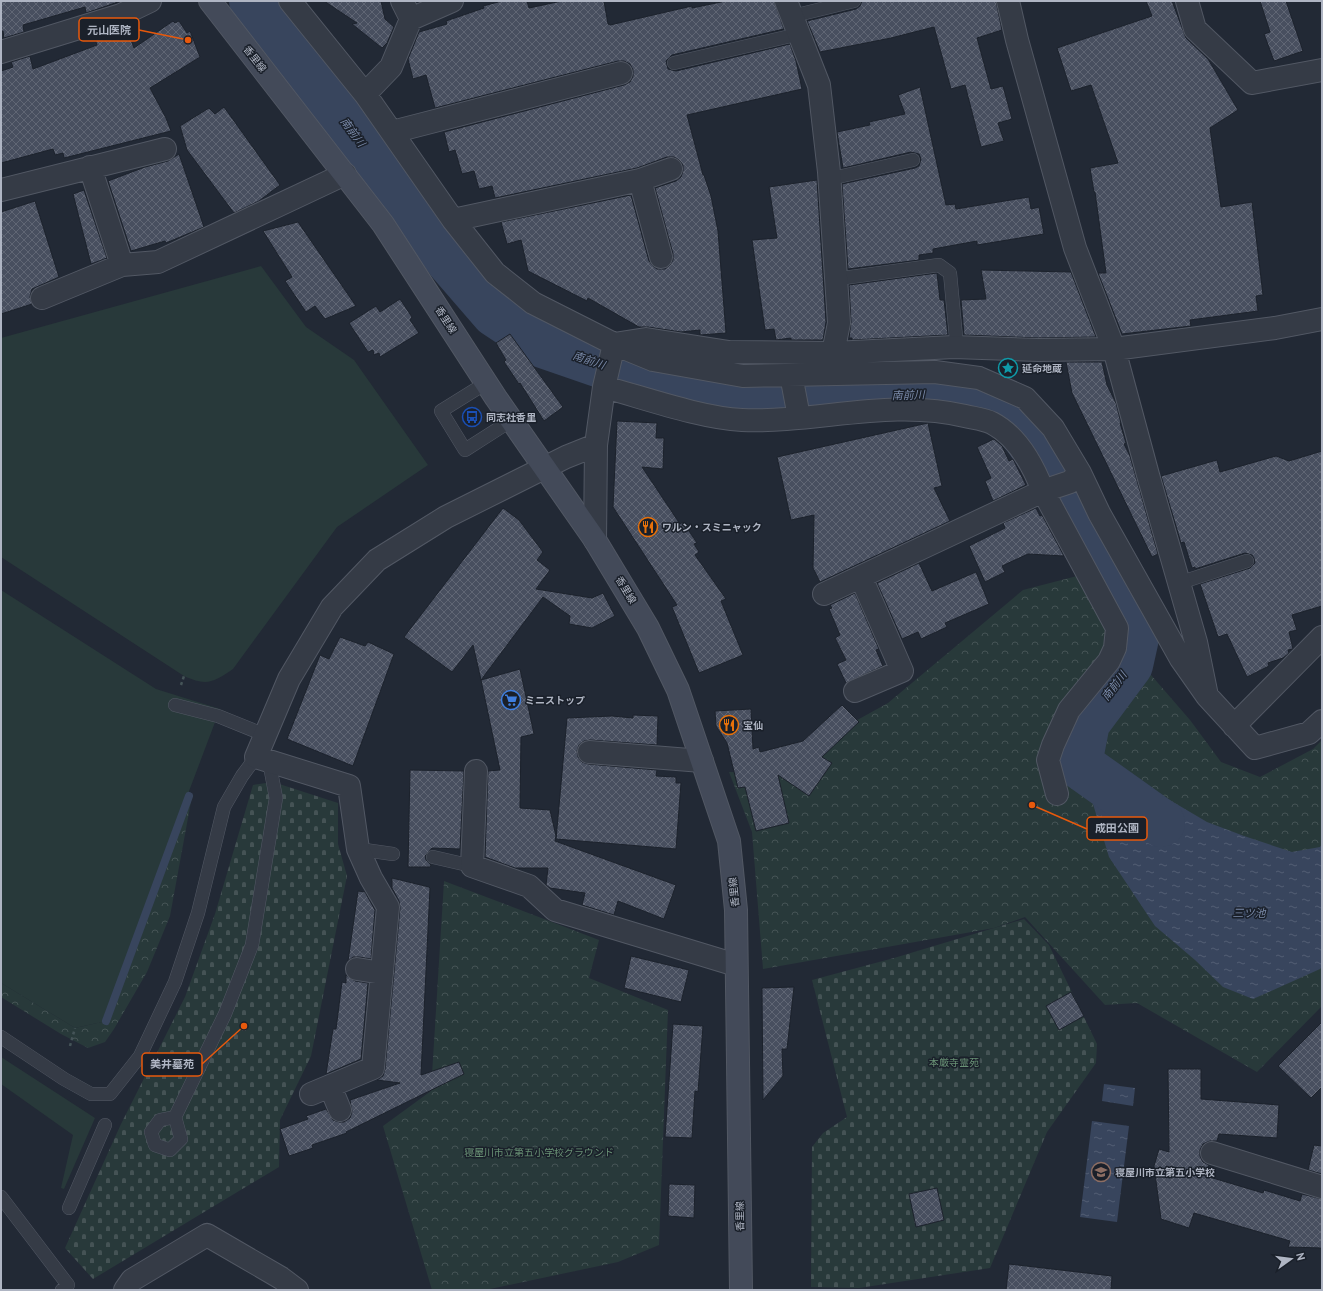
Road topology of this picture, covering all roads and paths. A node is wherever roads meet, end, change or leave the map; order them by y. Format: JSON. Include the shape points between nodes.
{"nodes":[{"id":1,"x":150,"y":1,"type":"edge"},
{"id":2,"x":210,"y":1,"type":"edge"},
{"id":3,"x":290,"y":1,"type":"edge"},
{"id":4,"x":452,"y":1,"type":"edge"},
{"id":5,"x":854,"y":1,"type":"edge"},
{"id":6,"x":1008,"y":1,"type":"edge"},
{"id":7,"x":1187,"y":1,"type":"edge"},
{"id":8,"x":407,"y":10,"type":"edge"},
{"id":9,"x":793,"y":17,"type":"edge"},
{"id":10,"x":1,"y":52,"type":"edge"},
{"id":11,"x":674,"y":63,"type":"dead end"},
{"id":12,"x":1322,"y":70,"type":"edge"},
{"id":13,"x":621,"y":73,"type":"dead end"},
{"id":14,"x":365,"y":94,"type":"junction"},
{"id":15,"x":392,"y":132,"type":"junction"},
{"id":16,"x":165,"y":149,"type":"dead end"},
{"id":17,"x":913,"y":160,"type":"dead end"},
{"id":18,"x":90,"y":168,"type":"junction"},
{"id":19,"x":671,"y":169,"type":"dead end"},
{"id":20,"x":345,"y":174,"type":"junction"},
{"id":21,"x":829,"y":179,"type":"junction"},
{"id":22,"x":640,"y":180,"type":"junction"},
{"id":23,"x":1,"y":190,"type":"edge"},
{"id":24,"x":453,"y":220,"type":"junction"},
{"id":25,"x":661,"y":257,"type":"dead end"},
{"id":26,"x":122,"y":265,"type":"junction"},
{"id":27,"x":836,"y":279,"type":"junction"},
{"id":28,"x":42,"y":298,"type":"dead end"},
{"id":29,"x":1322,"y":319,"type":"edge"},
{"id":30,"x":614,"y":344,"type":"junction"},
{"id":31,"x":957,"y":348,"type":"junction"},
{"id":32,"x":1114,"y":349,"type":"junction"},
{"id":33,"x":833,"y":353,"type":"junction"},
{"id":34,"x":791,"y":375,"type":"junction"},
{"id":35,"x":486,"y":383,"type":"junction"},
{"id":36,"x":604,"y":387,"type":"junction"},
{"id":37,"x":799,"y":417,"type":"junction"},
{"id":38,"x":512,"y":420,"type":"junction"},
{"id":39,"x":596,"y":445,"type":"junction"},
{"id":40,"x":546,"y":468,"type":"junction"},
{"id":41,"x":1075,"y":478,"type":"junction"},
{"id":42,"x":1046,"y":491,"type":"junction"},
{"id":43,"x":595,"y":540,"type":"junction"},
{"id":44,"x":1247,"y":561,"type":"dead end"},
{"id":45,"x":861,"y":577,"type":"junction"},
{"id":46,"x":1179,"y":583,"type":"junction"},
{"id":47,"x":824,"y":594,"type":"dead end"},
{"id":48,"x":1322,"y":638,"type":"edge"},
{"id":49,"x":855,"y":691,"type":"dead end"},
{"id":50,"x":1207,"y":696,"type":"junction"},
{"id":51,"x":175,"y":705,"type":"dead end"},
{"id":52,"x":1322,"y":721,"type":"edge"},
{"id":53,"x":1234,"y":726,"type":"junction"},
{"id":54,"x":265,"y":735,"type":"junction"},
{"id":55,"x":589,"y":752,"type":"dead end"},
{"id":56,"x":262,"y":759,"type":"junction"},
{"id":57,"x":702,"y":761,"type":"junction"},
{"id":58,"x":476,"y":771,"type":"dead end"},
{"id":59,"x":1057,"y":794,"type":"dead end"},
{"id":60,"x":358,"y":849,"type":"junction"},
{"id":61,"x":393,"y":854,"type":"dead end"},
{"id":62,"x":433,"y":857,"type":"dead end"},
{"id":63,"x":472,"y":866,"type":"junction"},
{"id":64,"x":736,"y":964,"type":"junction"},
{"id":65,"x":357,"y":969,"type":"dead end"},
{"id":66,"x":382,"y":973,"type":"junction"},
{"id":67,"x":75,"y":1028,"type":"dead end"},
{"id":68,"x":1,"y":1037,"type":"edge"},
{"id":69,"x":70,"y":1046,"type":"dead end"},
{"id":70,"x":340,"y":1110,"type":"dead end"},
{"id":71,"x":175,"y":1117,"type":"dead end"},
{"id":72,"x":105,"y":1124,"type":"dead end"},
{"id":73,"x":1212,"y":1153,"type":"dead end"},
{"id":74,"x":1322,"y":1187,"type":"edge"},
{"id":75,"x":1,"y":1197,"type":"edge"},
{"id":76,"x":69,"y":1208,"type":"dead end"},
{"id":77,"x":62,"y":1290,"type":"edge"},
{"id":78,"x":125,"y":1290,"type":"edge"},
{"id":79,"x":297,"y":1290,"type":"edge"},
{"id":80,"x":741,"y":1290,"type":"edge"}],
"edges":[{"from":1,"to":10,"type":"street","via":[[121,15]]},
{"from":2,"to":20,"type":"street","name":"香里線"},
{"from":3,"to":14,"type":"street"},
{"from":4,"to":8,"type":"street"},
{"from":5,"to":9,"type":"lane"},
{"from":6,"to":32,"type":"street","via":[[1075,248]]},
{"from":7,"to":12,"type":"street","via":[[1195,29],[1252,83]]},
{"from":8,"to":14,"type":"street","via":[[391,67]]},
{"from":9,"to":11,"type":"lane"},
{"from":9,"to":21,"type":"street","via":[[819,85]]},
{"from":13,"to":15,"type":"street"},
{"from":14,"to":15,"type":"street"},
{"from":15,"to":24,"type":"street"},
{"from":16,"to":18,"type":"street"},
{"from":17,"to":21,"type":"lane"},
{"from":18,"to":23,"type":"street"},
{"from":18,"to":26,"type":"street"},
{"from":19,"to":22,"type":"street"},
{"from":20,"to":26,"type":"street","via":[[158,262]]},
{"from":20,"to":35,"type":"street","name":"香里線","via":[[383,224]]},
{"from":21,"to":27,"type":"street"},
{"from":22,"to":24,"type":"street"},
{"from":22,"to":25,"type":"street"},
{"from":24,"to":30,"type":"street","via":[[495,273],[534,303]]},
{"from":26,"to":28,"type":"street"},
{"from":27,"to":31,"type":"lane","via":[[939,265],[950,274]]},
{"from":27,"to":33,"type":"street","via":[[839,323]]},
{"from":29,"to":32,"type":"street","via":[[1275,328]]},
{"from":30,"to":33,"type":"street","via":[[646,339],[729,352]]},
{"from":30,"to":34,"type":"street","via":[[653,360],[743,376]]},
{"from":30,"to":36,"type":"street"},
{"from":31,"to":32,"type":"street"},
{"from":31,"to":33,"type":"street"},
{"from":32,"to":46,"type":"street"},
{"from":34,"to":37,"type":"street"},
{"from":34,"to":41,"type":"street","via":[[935,372],[979,378],[1025,398],[1053,428]]},
{"from":35,"to":38,"type":"street","name":"香里線"},
{"from":35,"to":38,"type":"lane","via":[[441,411],[465,450]]},
{"from":36,"to":37,"type":"street","via":[[700,413],[742,420]]},
{"from":36,"to":39,"type":"street"},
{"from":37,"to":42,"type":"street","via":[[881,409],[946,412],[991,422],[1014,440],[1036,471]]},
{"from":38,"to":40,"type":"street","name":"香里線"},
{"from":39,"to":40,"type":"street"},
{"from":39,"to":43,"type":"street"},
{"from":40,"to":43,"type":"street","name":"香里線"},
{"from":40,"to":54,"type":"street","via":[[446,517],[377,560],[332,607],[288,679]]},
{"from":41,"to":42,"type":"street"},
{"from":41,"to":50,"type":"street","via":[[1099,513],[1180,659]]},
{"from":42,"to":45,"type":"street"},
{"from":42,"to":59,"type":"street","via":[[1117,628],[1116,648],[1109,661],[1069,710],[1053,745],[1048,760]]},
{"from":43,"to":57,"type":"street","name":"香里線","via":[[648,628],[678,690]]},
{"from":44,"to":46,"type":"lane"},
{"from":45,"to":47,"type":"street"},
{"from":45,"to":49,"type":"street","via":[[902,671]]},
{"from":46,"to":50,"type":"street","via":[[1196,642]]},
{"from":48,"to":53,"type":"street"},
{"from":50,"to":53,"type":"street"},
{"from":51,"to":54,"type":"lane","via":[[218,716]]},
{"from":52,"to":53,"type":"street","via":[[1309,733],[1255,748]]},
{"from":54,"to":56,"type":"street"},
{"from":55,"to":57,"type":"street"},
{"from":56,"to":60,"type":"street","via":[[349,786]]},
{"from":56,"to":68,"type":"lane","via":[[242,776],[224,807],[198,913],[175,982],[140,1056],[110,1094],[91,1094]]},
{"from":56,"to":71,"type":"lane","via":[[276,798],[252,945],[225,1014]]},
{"from":57,"to":64,"type":"street","name":"香里線","via":[[729,841],[736,910]]},
{"from":58,"to":63,"type":"street"},
{"from":60,"to":61,"type":"lane"},
{"from":60,"to":66,"type":"street","via":[[388,907]]},
{"from":62,"to":63,"type":"lane"},
{"from":63,"to":64,"type":"street","via":[[529,886],[555,910]]},
{"from":64,"to":80,"type":"street","name":"香里線"},
{"from":65,"to":66,"type":"street"},
{"from":66,"to":70,"type":"street","via":[[373,1068],[321,1090]]},
{"from":67,"to":69,"type":"path"},
{"from":72,"to":76,"type":"lane"},
{"from":73,"to":74,"type":"street"},
{"from":75,"to":77,"type":"lane","via":[[68,1285]]},
{"from":78,"to":79,"type":"street","via":[[132,1280],[207,1235]]}]}
